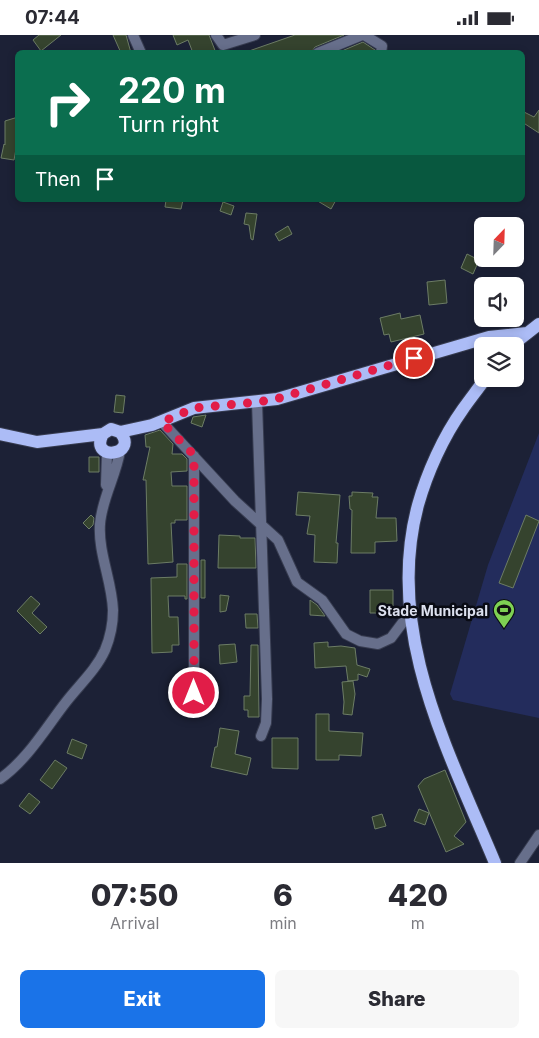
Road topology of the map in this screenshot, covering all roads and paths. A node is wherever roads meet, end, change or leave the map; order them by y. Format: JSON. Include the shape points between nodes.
{"nodes":[{"id":1,"x":133,"y":35,"type":"edge"},
{"id":2,"x":216,"y":35,"type":"edge"},
{"id":3,"x":256,"y":35,"type":"edge"},
{"id":4,"x":363,"y":35,"type":"edge"},
{"id":5,"x":242,"y":38,"type":"edge"},
{"id":6,"x":223,"y":49,"type":"edge"},
{"id":7,"x":140,"y":50,"type":"edge"},
{"id":8,"x":326,"y":50,"type":"edge"},
{"id":9,"x":381,"y":50,"type":"edge"},
{"id":10,"x":539,"y":324,"type":"edge"},
{"id":11,"x":533,"y":332,"type":"edge"},
{"id":12,"x":479,"y":387,"type":"edge"},
{"id":13,"x":258,"y":402,"type":"junction"},
{"id":14,"x":157,"y":423,"type":"junction"},
{"id":15,"x":120,"y":432,"type":"junction"},
{"id":16,"x":0,"y":434,"type":"edge"},
{"id":17,"x":103,"y":434,"type":"junction"},
{"id":18,"x":66,"y":439,"type":"junction"},
{"id":19,"x":113,"y":451,"type":"junction"},
{"id":20,"x":194,"y":455,"type":"junction"},
{"id":21,"x":262,"y":527,"type":"junction"},
{"id":22,"x":409,"y":614,"type":"junction"},
{"id":23,"x":194,"y":693,"type":"dead end"},
{"id":24,"x":261,"y":736,"type":"dead end"},
{"id":25,"x":0,"y":779,"type":"edge"},
{"id":26,"x":539,"y":835,"type":"edge"},
{"id":27,"x":495,"y":863,"type":"edge"},
{"id":28,"x":520,"y":863,"type":"edge"}],
"edges":[{"from":1,"to":7,"type":"street"},
{"from":2,"to":6,"type":"street"},
{"from":3,"to":5,"type":"street"},
{"from":4,"to":8,"type":"street"},
{"from":4,"to":9,"type":"street","via":[[382,46]]},
{"from":5,"to":6,"type":"street"},
{"from":10,"to":11,"type":"main road"},
{"from":11,"to":13,"type":"main road","via":[[489,337]]},
{"from":12,"to":22,"type":"main road","via":[[449,433],[418,504],[409,545]]},
{"from":13,"to":14,"type":"main road","via":[[194,408]]},
{"from":13,"to":21,"type":"street"},
{"from":14,"to":15,"type":"main road"},
{"from":14,"to":19,"type":"main road"},
{"from":14,"to":20,"type":"street"},
{"from":15,"to":17,"type":"main road","via":[[111,429]]},
{"from":15,"to":19,"type":"main road","via":[[124,440]]},
{"from":16,"to":18,"type":"main road","via":[[37,442]]},
{"from":17,"to":18,"type":"main road"},
{"from":17,"to":19,"type":"main road","via":[[100,443]]},
{"from":18,"to":19,"type":"main road"},
{"from":19,"to":25,"type":"street","via":[[100,531],[113,610],[110,637],[98,662],[27,755]]},
{"from":20,"to":21,"type":"street"},
{"from":20,"to":23,"type":"street"},
{"from":21,"to":22,"type":"street","via":[[278,540],[297,582],[322,600],[346,634],[360,641],[378,644],[391,638]]},
{"from":21,"to":24,"type":"street","via":[[267,699],[266,723]]},
{"from":22,"to":27,"type":"main road","via":[[428,696]]},
{"from":26,"to":28,"type":"street"}]}
